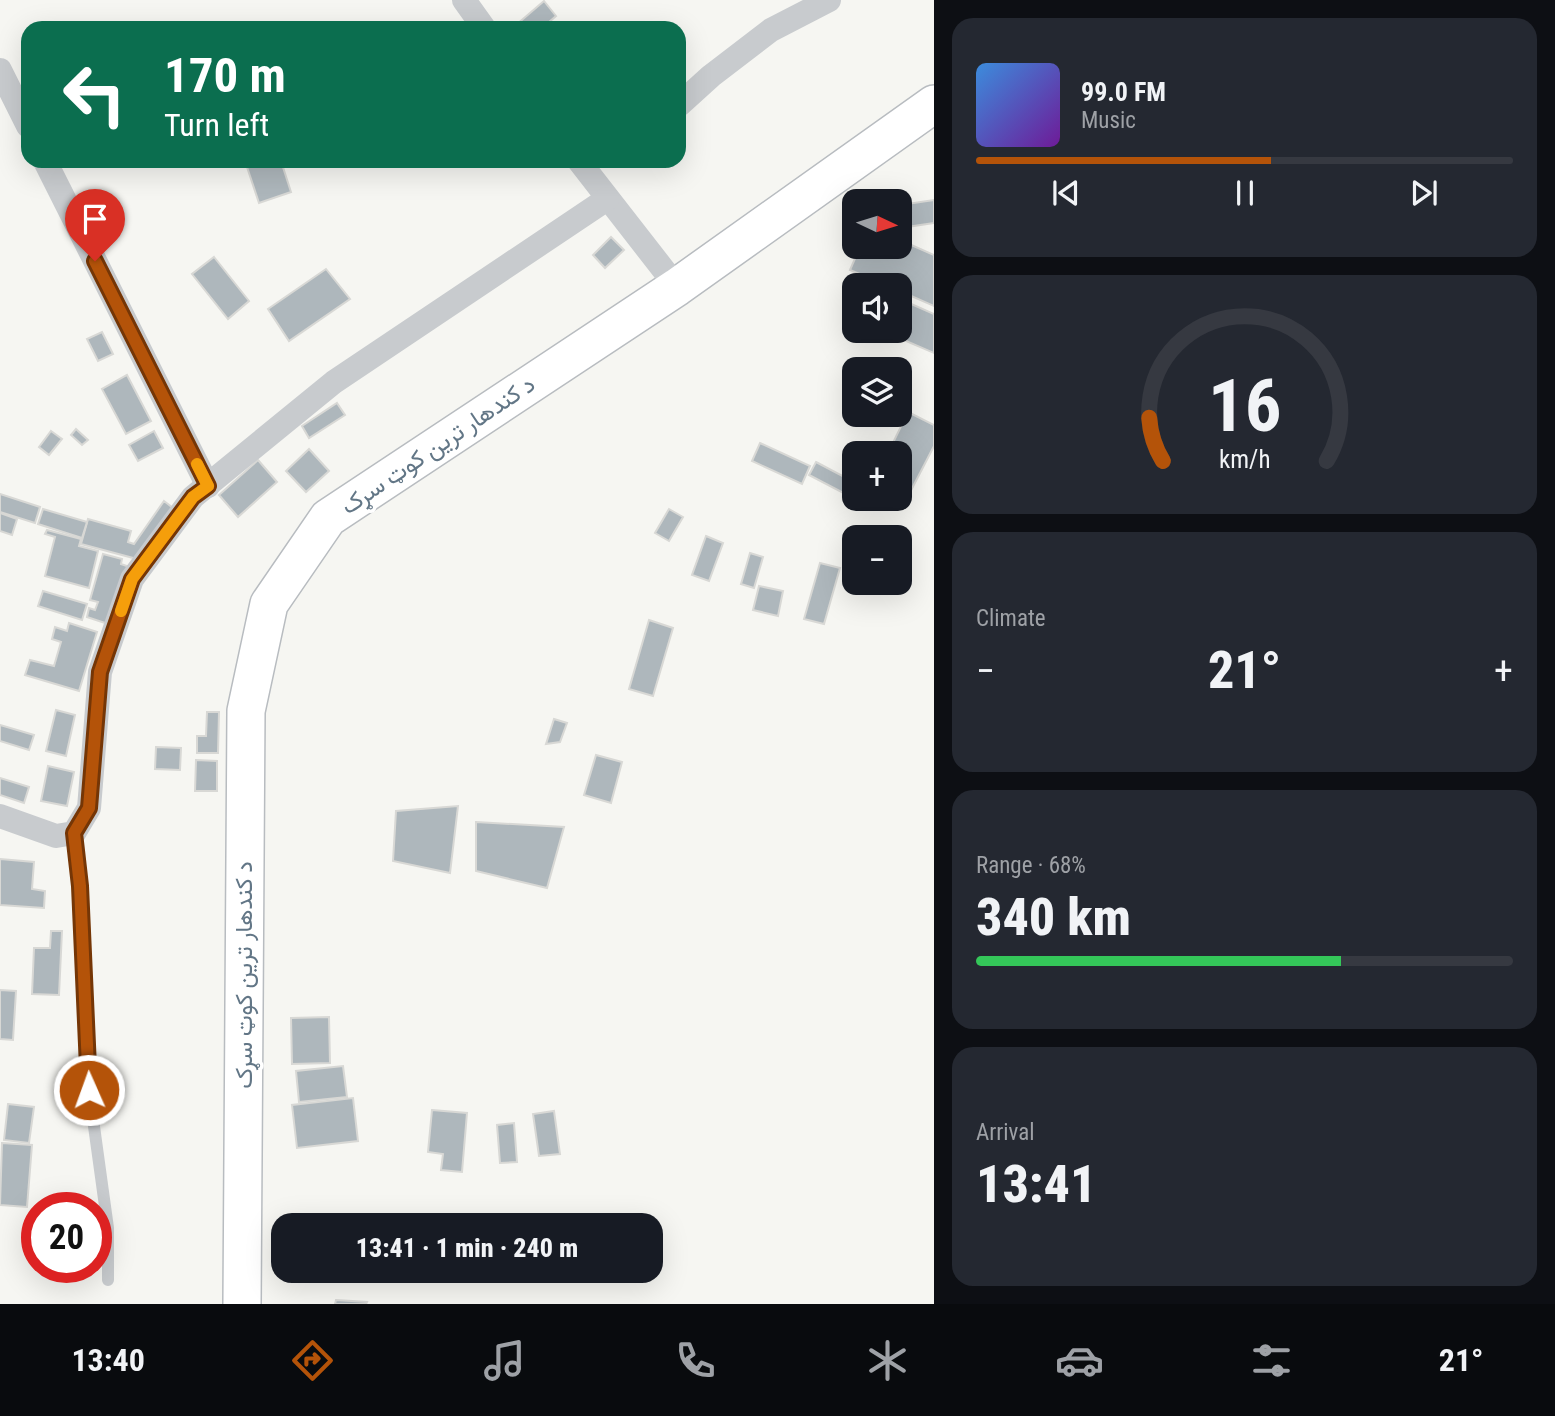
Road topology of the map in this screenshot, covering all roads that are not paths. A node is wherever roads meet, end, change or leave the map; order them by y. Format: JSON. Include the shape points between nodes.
{"nodes":[{"id":1,"x":464,"y":0,"type":"edge"},
{"id":2,"x":828,"y":0,"type":"edge"},
{"id":3,"x":479,"y":21,"type":"edge"},
{"id":4,"x":0,"y":70,"type":"edge"},
{"id":5,"x":686,"y":99,"type":"edge"},
{"id":6,"x":934,"y":104,"type":"edge"},
{"id":7,"x":21,"y":112,"type":"edge"},
{"id":8,"x":49,"y":168,"type":"edge"},
{"id":9,"x":592,"y":168,"type":"edge"},
{"id":10,"x":607,"y":199,"type":"junction"},
{"id":11,"x":677,"y":287,"type":"junction"},
{"id":12,"x":208,"y":486,"type":"junction"},
{"id":13,"x":0,"y":816,"type":"edge"},
{"id":14,"x":74,"y":833,"type":"junction"},
{"id":15,"x":103,"y":1192,"type":"edge"},
{"id":16,"x":242,"y":1304,"type":"edge"}],
"edges":[{"from":1,"to":3,"type":"street"},
{"from":2,"to":5,"type":"street","via":[[771,30]]},
{"from":4,"to":7,"type":"street"},
{"from":6,"to":11,"type":"main road","name":"د کندهار ترين کوټ سړک"},
{"from":8,"to":12,"type":"street"},
{"from":9,"to":10,"type":"street"},
{"from":10,"to":11,"type":"street"},
{"from":10,"to":12,"type":"street","via":[[334,383]]},
{"from":11,"to":16,"type":"main road","name":"د کندهار ترين کوټ سړک","via":[[328,518],[269,604],[246,711]]},
{"from":12,"to":14,"type":"street","via":[[193,497],[132,579],[100,672],[89,808]]},
{"from":13,"to":14,"type":"street","via":[[56,836]]},
{"from":14,"to":15,"type":"lane","via":[[89,1090]]}]}
